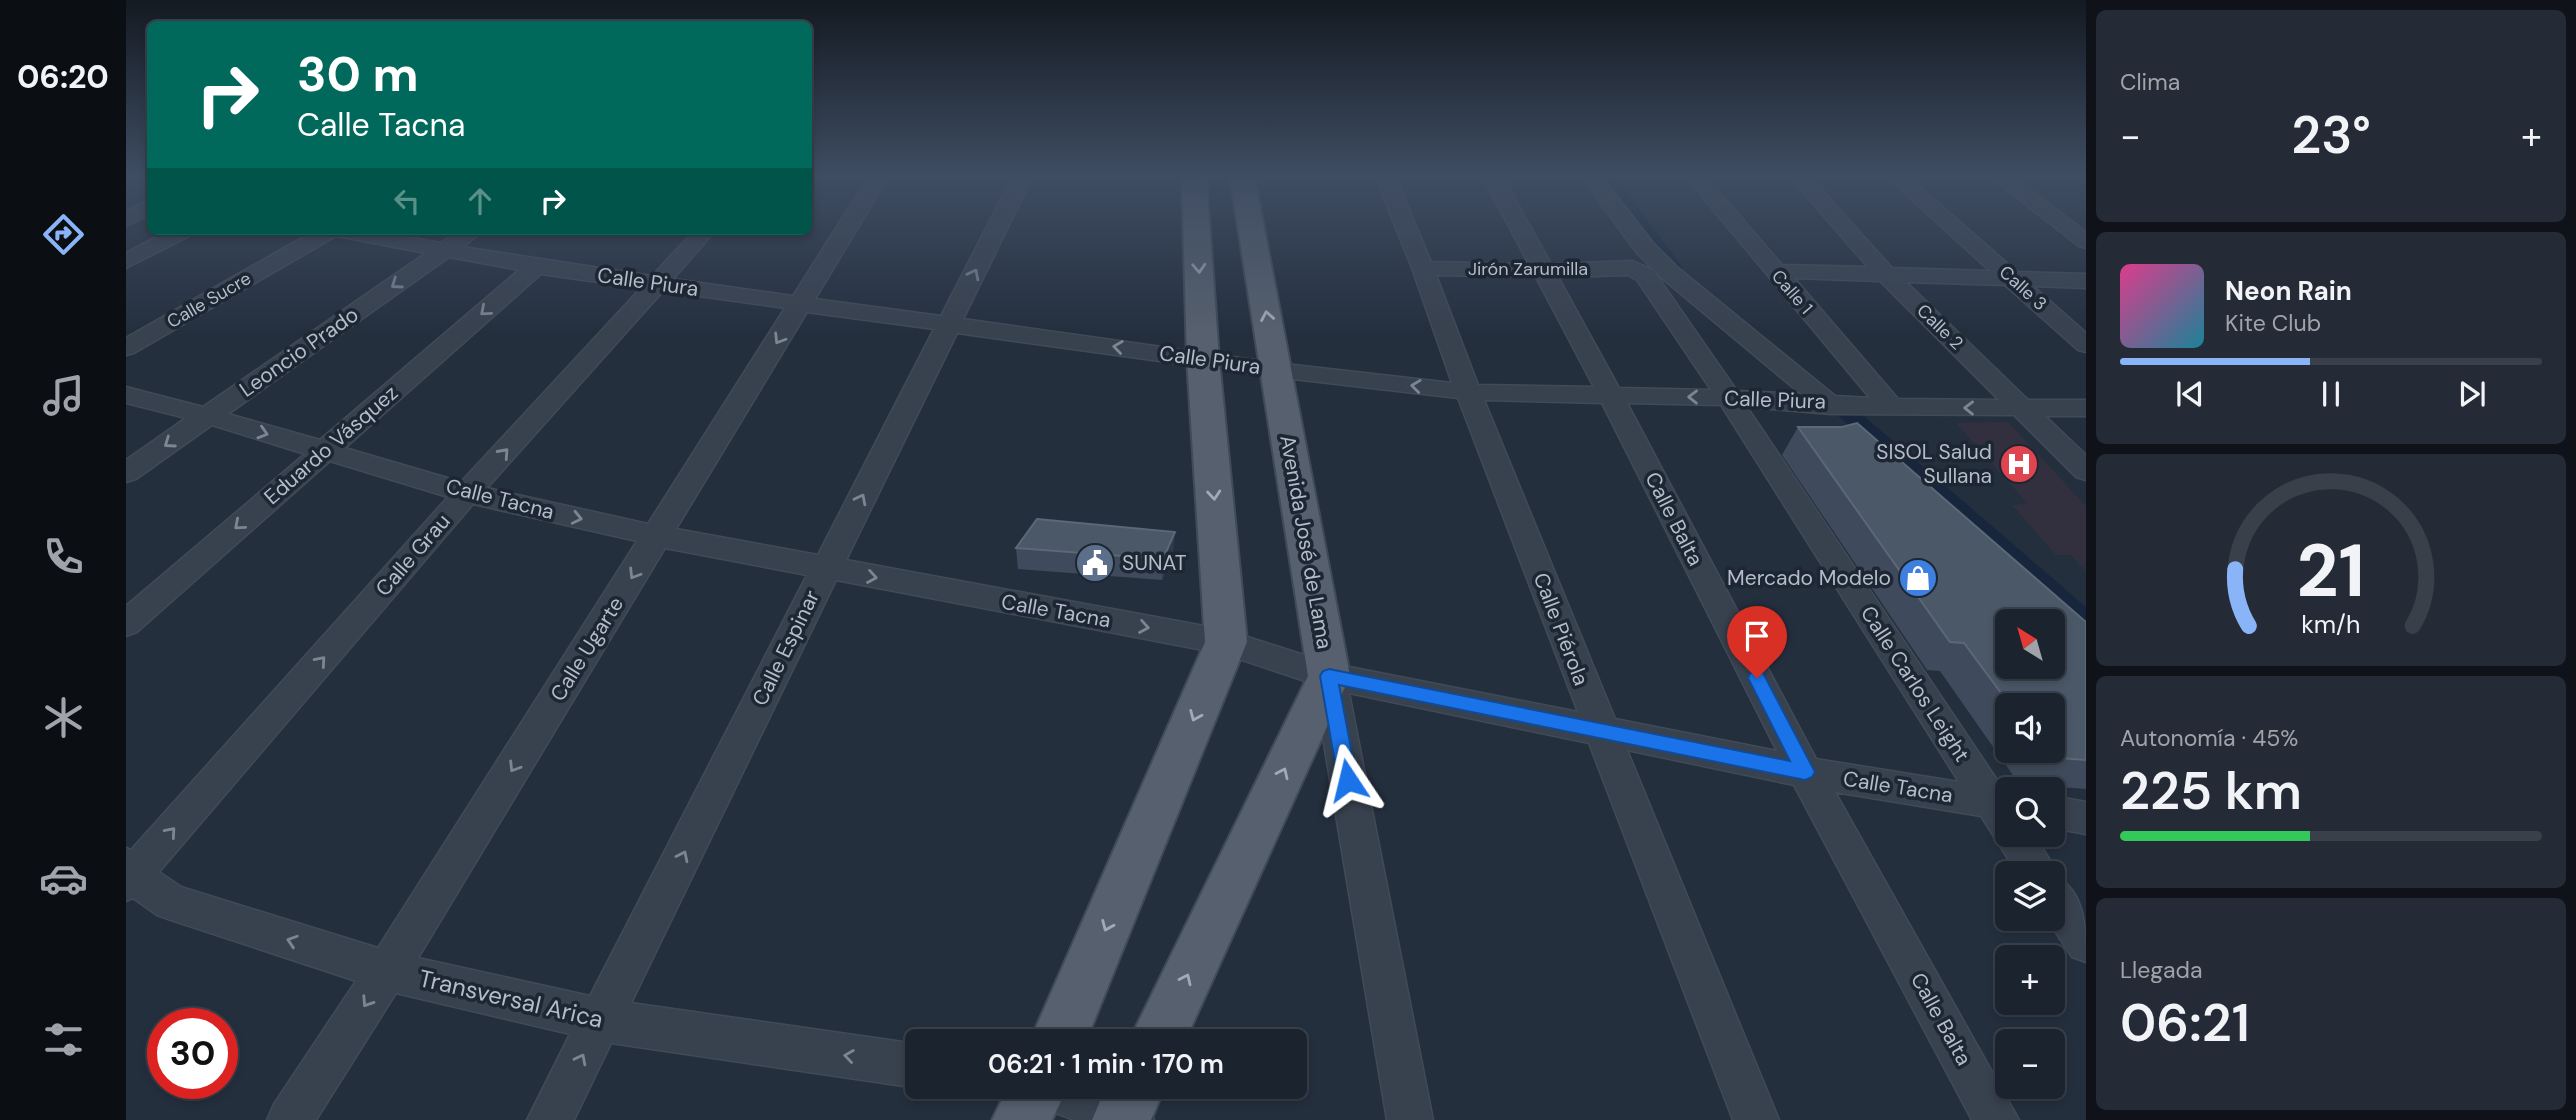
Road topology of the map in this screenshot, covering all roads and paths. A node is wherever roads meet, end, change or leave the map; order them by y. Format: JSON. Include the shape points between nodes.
{"nodes":[{"id":1,"x":846,"y":228,"type":"edge"},
{"id":2,"x":997,"y":228,"type":"edge"},
{"id":3,"x":1197,"y":228,"type":"edge"},
{"id":4,"x":1251,"y":228,"type":"edge"},
{"id":5,"x":1407,"y":228,"type":"edge"},
{"id":6,"x":1520,"y":228,"type":"edge"},
{"id":7,"x":1630,"y":228,"type":"edge"},
{"id":8,"x":1738,"y":228,"type":"edge"},
{"id":9,"x":1845,"y":228,"type":"edge"},
{"id":10,"x":1955,"y":228,"type":"edge"},
{"id":11,"x":2068,"y":228,"type":"edge"},
{"id":12,"x":177,"y":235,"type":"edge"},
{"id":13,"x":322,"y":235,"type":"edge"},
{"id":14,"x":363,"y":235,"type":"edge"},
{"id":15,"x":466,"y":235,"type":"edge"},
{"id":16,"x":701,"y":235,"type":"edge"},
{"id":17,"x":2086,"y":242,"type":"edge"},
{"id":18,"x":445,"y":250,"type":"junction"},
{"id":19,"x":126,"y":262,"type":"edge"},
{"id":20,"x":536,"y":267,"type":"junction"},
{"id":21,"x":1423,"y":268,"type":"junction"},
{"id":22,"x":1632,"y":268,"type":"joint"},
{"id":23,"x":1543,"y":271,"type":"junction"},
{"id":24,"x":1774,"y":271,"type":"junction"},
{"id":25,"x":1886,"y":275,"type":"junction"},
{"id":26,"x":2012,"y":279,"type":"junction"},
{"id":27,"x":2086,"y":281,"type":"edge"},
{"id":28,"x":658,"y":284,"type":"junction"},
{"id":29,"x":801,"y":303,"type":"junction"},
{"id":30,"x":950,"y":323,"type":"junction"},
{"id":31,"x":2086,"y":345,"type":"edge"},
{"id":32,"x":126,"y":348,"type":"edge"},
{"id":33,"x":1203,"y":359,"type":"junction"},
{"id":34,"x":1276,"y":370,"type":"junction"},
{"id":35,"x":1468,"y":392,"type":"junction"},
{"id":36,"x":126,"y":395,"type":"edge"},
{"id":37,"x":1611,"y":396,"type":"junction"},
{"id":38,"x":1729,"y":398,"type":"junction"},
{"id":39,"x":1826,"y":402,"type":"junction"},
{"id":40,"x":1891,"y":407,"type":"junction"},
{"id":41,"x":2025,"y":408,"type":"junction"},
{"id":42,"x":2086,"y":408,"type":"edge"},
{"id":43,"x":208,"y":416,"type":"junction"},
{"id":44,"x":1855,"y":428,"type":"edge"},
{"id":45,"x":324,"y":451,"type":"junction"},
{"id":46,"x":2086,"y":471,"type":"edge"},
{"id":47,"x":126,"y":473,"type":"edge"},
{"id":48,"x":467,"y":493,"type":"junction"},
{"id":49,"x":657,"y":536,"type":"junction"},
{"id":50,"x":825,"y":568,"type":"junction"},
{"id":51,"x":126,"y":624,"type":"edge"},
{"id":52,"x":1226,"y":642,"type":"junction"},
{"id":53,"x":1329,"y":676,"type":"junction"},
{"id":54,"x":1601,"y":730,"type":"junction"},
{"id":55,"x":1805,"y":772,"type":"junction"},
{"id":56,"x":1995,"y":800,"type":"edge"},
{"id":57,"x":1995,"y":810,"type":"edge"},
{"id":58,"x":2065,"y":814,"type":"edge"},
{"id":59,"x":2086,"y":818,"type":"edge"},
{"id":60,"x":129,"y":874,"type":"edge"},
{"id":61,"x":2065,"y":912,"type":"edge"},
{"id":62,"x":2086,"y":943,"type":"edge"},
{"id":63,"x":387,"y":971,"type":"junction"},
{"id":64,"x":602,"y":1020,"type":"junction"},
{"id":65,"x":1063,"y":1029,"type":"edge"},
{"id":66,"x":1163,"y":1029,"type":"edge"},
{"id":67,"x":905,"y":1064,"type":"edge"},
{"id":68,"x":1032,"y":1099,"type":"edge"},
{"id":69,"x":1086,"y":1099,"type":"edge"},
{"id":70,"x":1127,"y":1111,"type":"edge"},
{"id":71,"x":290,"y":1120,"type":"edge"},
{"id":72,"x":550,"y":1120,"type":"edge"},
{"id":73,"x":1021,"y":1120,"type":"edge"},
{"id":74,"x":1410,"y":1120,"type":"edge"},
{"id":75,"x":1756,"y":1120,"type":"edge"},
{"id":76,"x":1996,"y":1120,"type":"edge"}],
"edges":[{"from":1,"to":29,"type":"street","name":"Calle Ugarte"},
{"from":30,"to":2,"type":"street","name":"Calle Espinar","one_way":true},
{"from":3,"to":33,"type":"main road","one_way":true},
{"from":34,"to":4,"type":"main road","name":"Avenida José de Lama","one_way":true},
{"from":5,"to":21,"type":"street","name":"Calle Piérola"},
{"from":6,"to":23,"type":"street","name":"Calle Balta"},
{"from":7,"to":39,"type":"street","via":[[1670,273]]},
{"from":8,"to":24,"type":"street","name":"Calle 1"},
{"from":9,"to":25,"type":"street","name":"Calle 2"},
{"from":10,"to":26,"type":"street","name":"Calle 3"},
{"from":11,"to":17,"type":"street"},
{"from":12,"to":19,"type":"street"},
{"from":13,"to":32,"type":"street","name":"Calle Sucre"},
{"from":14,"to":18,"type":"street","name":"Calle Piura"},
{"from":15,"to":18,"type":"street","name":"Leoncio Prado"},
{"from":16,"to":28,"type":"street","name":"Calle Grau"},
{"from":18,"to":20,"type":"street","name":"Calle Piura"},
{"from":18,"to":43,"type":"street","name":"Leoncio Prado","one_way":true},
{"from":20,"to":28,"type":"street","name":"Calle Piura"},
{"from":20,"to":45,"type":"street","name":"Eduardo Vásquez","one_way":true},
{"from":21,"to":23,"type":"street","name":"Jirón Zarumilla"},
{"from":21,"to":35,"type":"street","name":"Calle Piérola"},
{"from":22,"to":23,"type":"street","name":"Jirón Zarumilla"},
{"from":22,"to":38,"type":"street","name":"Calle Carlos Leight","via":[[1645,275]]},
{"from":23,"to":37,"type":"street","name":"Calle Balta"},
{"from":24,"to":25,"type":"street"},
{"from":24,"to":40,"type":"street","name":"Calle 1"},
{"from":25,"to":26,"type":"street"},
{"from":25,"to":41,"type":"street","name":"Calle 2"},
{"from":26,"to":27,"type":"street"},
{"from":26,"to":31,"type":"street","name":"Calle 3"},
{"from":28,"to":29,"type":"street","name":"Calle Piura"},
{"from":48,"to":28,"type":"street","name":"Calle Grau","one_way":true},
{"from":29,"to":30,"type":"street","name":"Calle Piura"},
{"from":29,"to":49,"type":"street","name":"Calle Ugarte","one_way":true},
{"from":33,"to":30,"type":"street","name":"Calle Piura","one_way":true},
{"from":50,"to":30,"type":"street","name":"Calle Espinar","one_way":true},
{"from":33,"to":34,"type":"street","name":"Calle Piura"},
{"from":33,"to":52,"type":"main road","one_way":true},
{"from":35,"to":34,"type":"street","name":"Calle Piura","one_way":true},
{"from":34,"to":53,"type":"main road","name":"Avenida José de Lama"},
{"from":35,"to":37,"type":"street","name":"Calle Piura"},
{"from":35,"to":54,"type":"street","name":"Calle Piérola"},
{"from":36,"to":43,"type":"street","name":"Calle Tacna"},
{"from":38,"to":37,"type":"street","name":"Calle Piura","one_way":true},
{"from":37,"to":55,"type":"street","name":"Calle Balta"},
{"from":38,"to":39,"type":"street","name":"Calle Piura"},
{"from":38,"to":56,"type":"street","name":"Calle Carlos Leight"},
{"from":39,"to":40,"type":"street","name":"Calle Piura"},
{"from":39,"to":44,"type":"street"},
{"from":41,"to":40,"type":"street","name":"Calle Piura","one_way":true},
{"from":41,"to":42,"type":"street","name":"Calle Piura"},
{"from":41,"to":46,"type":"street","name":"Calle 2"},
{"from":43,"to":45,"type":"street","name":"Calle Tacna","one_way":true},
{"from":43,"to":47,"type":"street","name":"Leoncio Prado","one_way":true},
{"from":45,"to":48,"type":"street","name":"Calle Tacna"},
{"from":45,"to":51,"type":"street","name":"Eduardo Vásquez","one_way":true},
{"from":48,"to":49,"type":"street","name":"Calle Tacna","one_way":true},
{"from":60,"to":48,"type":"street","name":"Calle Grau","one_way":true},
{"from":49,"to":50,"type":"street","name":"Calle Tacna"},
{"from":49,"to":63,"type":"street","name":"Calle Ugarte","one_way":true},
{"from":50,"to":52,"type":"street","name":"Calle Tacna","one_way":true},
{"from":64,"to":50,"type":"street","name":"Calle Espinar","one_way":true},
{"from":52,"to":53,"type":"street","name":"Calle Tacna"},
{"from":52,"to":65,"type":"main road","one_way":true},
{"from":53,"to":54,"type":"street","name":"Calle Tacna"},
{"from":66,"to":53,"type":"main road","name":"Avenida José de Lama","one_way":true},
{"from":53,"to":74,"type":"street"},
{"from":54,"to":55,"type":"street","name":"Calle Tacna"},
{"from":54,"to":75,"type":"street","name":"Calle Piérola"},
{"from":55,"to":57,"type":"street","name":"Calle Tacna"},
{"from":55,"to":76,"type":"street","name":"Calle Balta"},
{"from":58,"to":59,"type":"street"},
{"from":63,"to":60,"type":"street","name":"Transversal Arica","one_way":true,"via":[[171,902]]},
{"from":61,"to":62,"type":"street"},
{"from":63,"to":64,"type":"street","name":"Transversal Arica"},
{"from":63,"to":71,"type":"street","name":"Calle Ugarte","one_way":true},
{"from":67,"to":64,"type":"street","name":"Transversal Arica","one_way":true},
{"from":72,"to":64,"type":"street","name":"Calle Espinar","one_way":true},
{"from":68,"to":73,"type":"main road"},
{"from":69,"to":70,"type":"street"}]}
